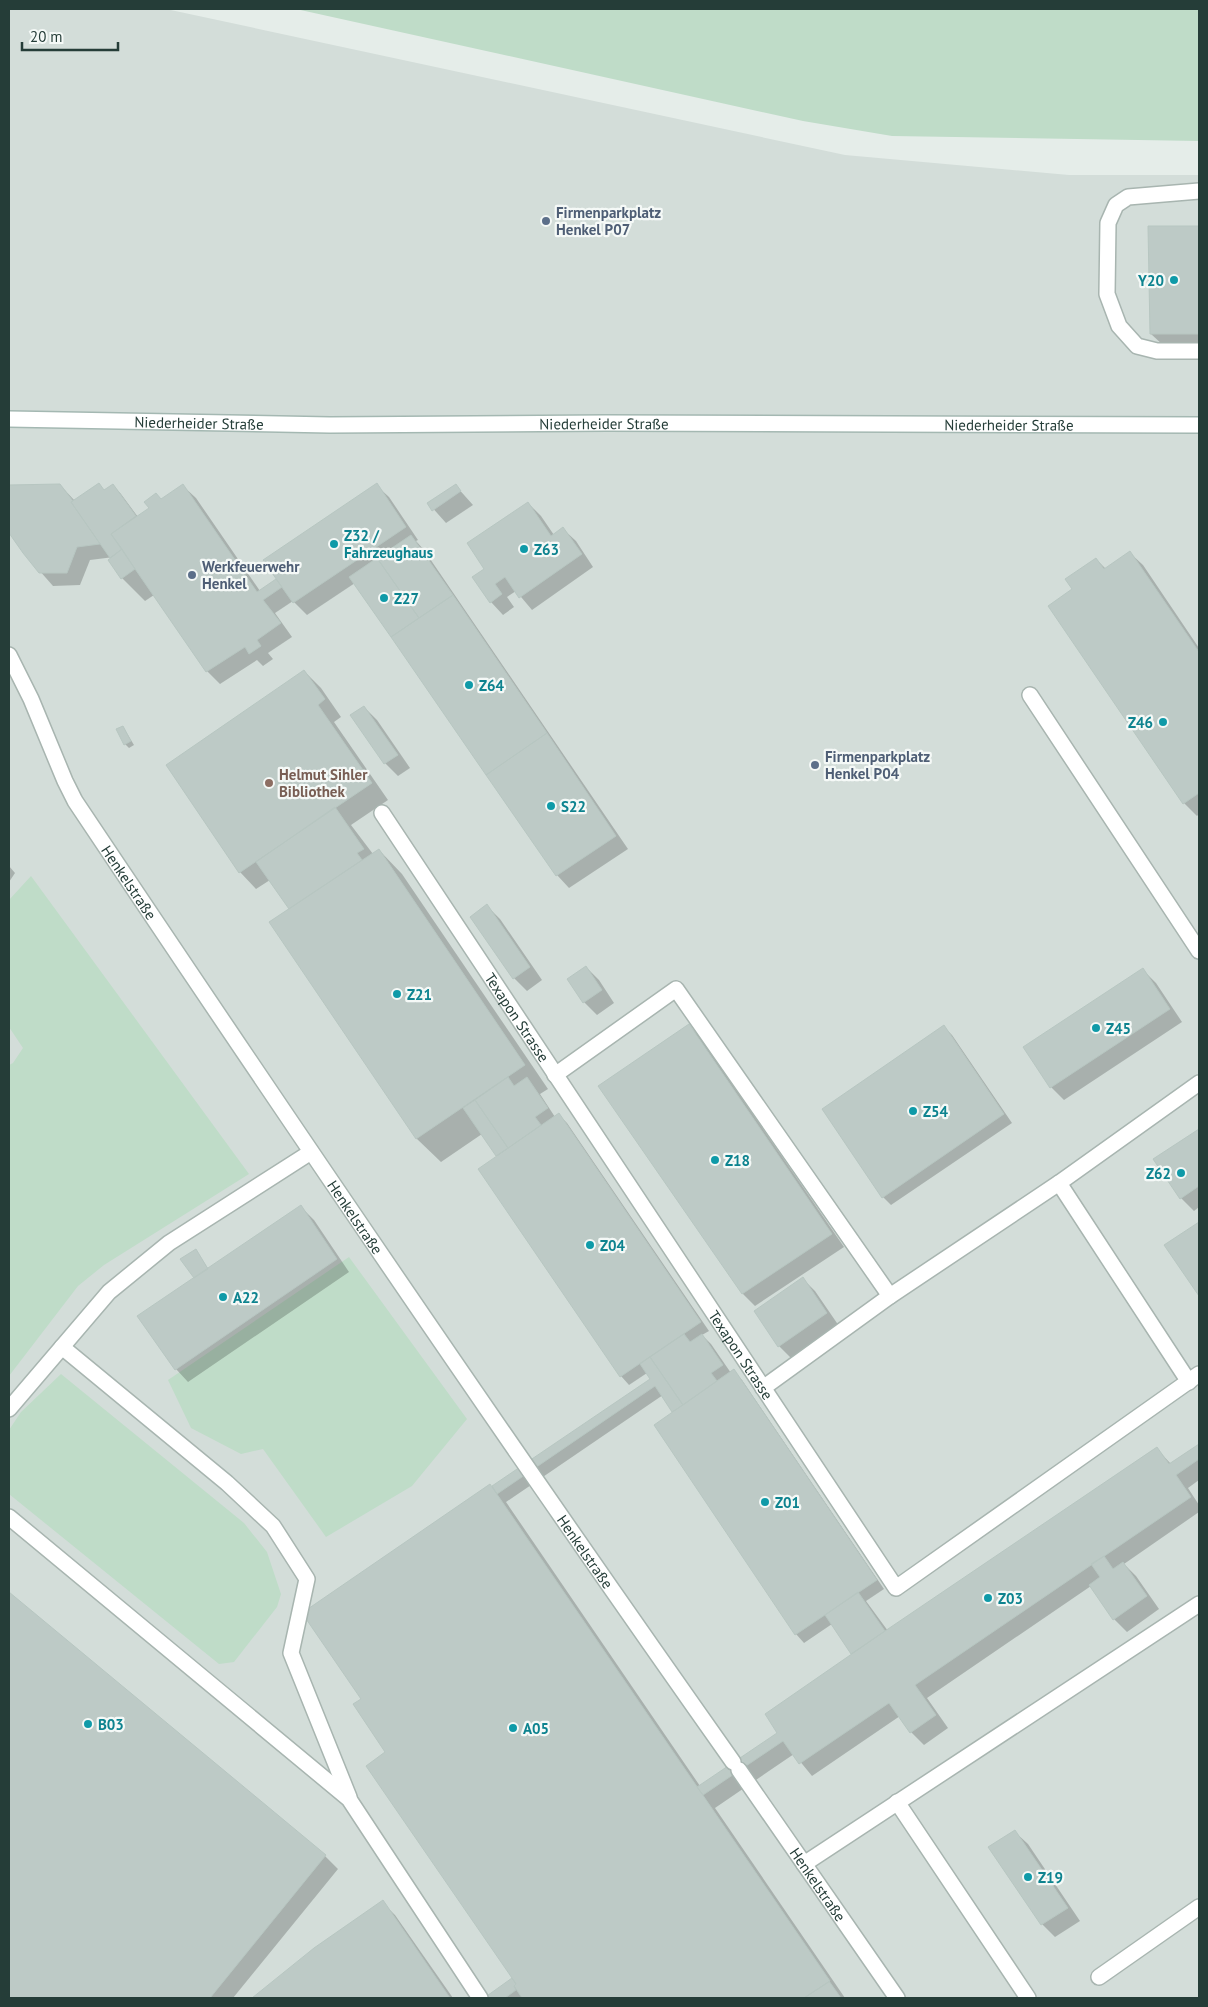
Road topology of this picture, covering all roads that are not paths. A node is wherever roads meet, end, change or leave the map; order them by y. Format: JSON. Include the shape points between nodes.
{"nodes":[{"id":1,"x":1199,"y":191,"type":"edge"},
{"id":2,"x":1199,"y":351,"type":"edge"},
{"id":3,"x":9,"y":419,"type":"edge"},
{"id":4,"x":1199,"y":425,"type":"edge"},
{"id":5,"x":9,"y":655,"type":"edge"},
{"id":6,"x":1030,"y":694,"type":"dead end"},
{"id":7,"x":382,"y":813,"type":"dead end"},
{"id":8,"x":1199,"y":951,"type":"edge"},
{"id":9,"x":555,"y":1075,"type":"junction"},
{"id":10,"x":1199,"y":1083,"type":"edge"},
{"id":11,"x":311,"y":1152,"type":"junction"},
{"id":12,"x":1059,"y":1183,"type":"junction"},
{"id":13,"x":890,"y":1296,"type":"junction"},
{"id":14,"x":62,"y":1347,"type":"junction"},
{"id":15,"x":1194,"y":1378,"type":"edge"},
{"id":16,"x":763,"y":1388,"type":"junction"},
{"id":17,"x":9,"y":1409,"type":"edge"},
{"id":18,"x":9,"y":1517,"type":"edge"},
{"id":19,"x":1199,"y":1604,"type":"edge"},
{"id":20,"x":349,"y":1798,"type":"junction"},
{"id":21,"x":897,"y":1802,"type":"junction"},
{"id":22,"x":804,"y":1864,"type":"junction"},
{"id":23,"x":1199,"y":1907,"type":"edge"},
{"id":24,"x":1099,"y":1977,"type":"dead end"},
{"id":25,"x":480,"y":1998,"type":"edge"},
{"id":26,"x":897,"y":1998,"type":"edge"},
{"id":27,"x":1028,"y":1998,"type":"edge"}],
"edges":[{"from":1,"to":2,"type":"street","via":[[1128,197],[1116,205],[1108,223],[1107,294],[1119,326],[1137,346],[1157,351]]},
{"from":3,"to":4,"type":"street","name":"Niederheider Straße","via":[[330,425]]},
{"from":5,"to":11,"type":"street","name":"Henkelstraße","via":[[75,801]]},
{"from":6,"to":8,"type":"street"},
{"from":7,"to":9,"type":"street","name":"Texapon Strasse"},
{"from":9,"to":13,"type":"street","via":[[676,989]]},
{"from":9,"to":16,"type":"street","name":"Texapon Strasse"},
{"from":10,"to":12,"type":"street"},
{"from":11,"to":14,"type":"street","via":[[169,1243],[109,1292]]},
{"from":11,"to":22,"type":"street","name":"Henkelstraße","via":[[583,1550]]},
{"from":12,"to":13,"type":"street"},
{"from":12,"to":15,"type":"street"},
{"from":13,"to":16,"type":"street"},
{"from":14,"to":17,"type":"street"},
{"from":14,"to":20,"type":"street","via":[[227,1483],[273,1526],[307,1579],[291,1653]]},
{"from":15,"to":16,"type":"street","name":"Texapon Strasse","via":[[896,1588]]},
{"from":18,"to":20,"type":"street"},
{"from":19,"to":21,"type":"street"},
{"from":20,"to":25,"type":"street"},
{"from":21,"to":22,"type":"street"},
{"from":21,"to":27,"type":"street"},
{"from":22,"to":26,"type":"street","name":"Henkelstraße"},
{"from":23,"to":24,"type":"street"}]}
